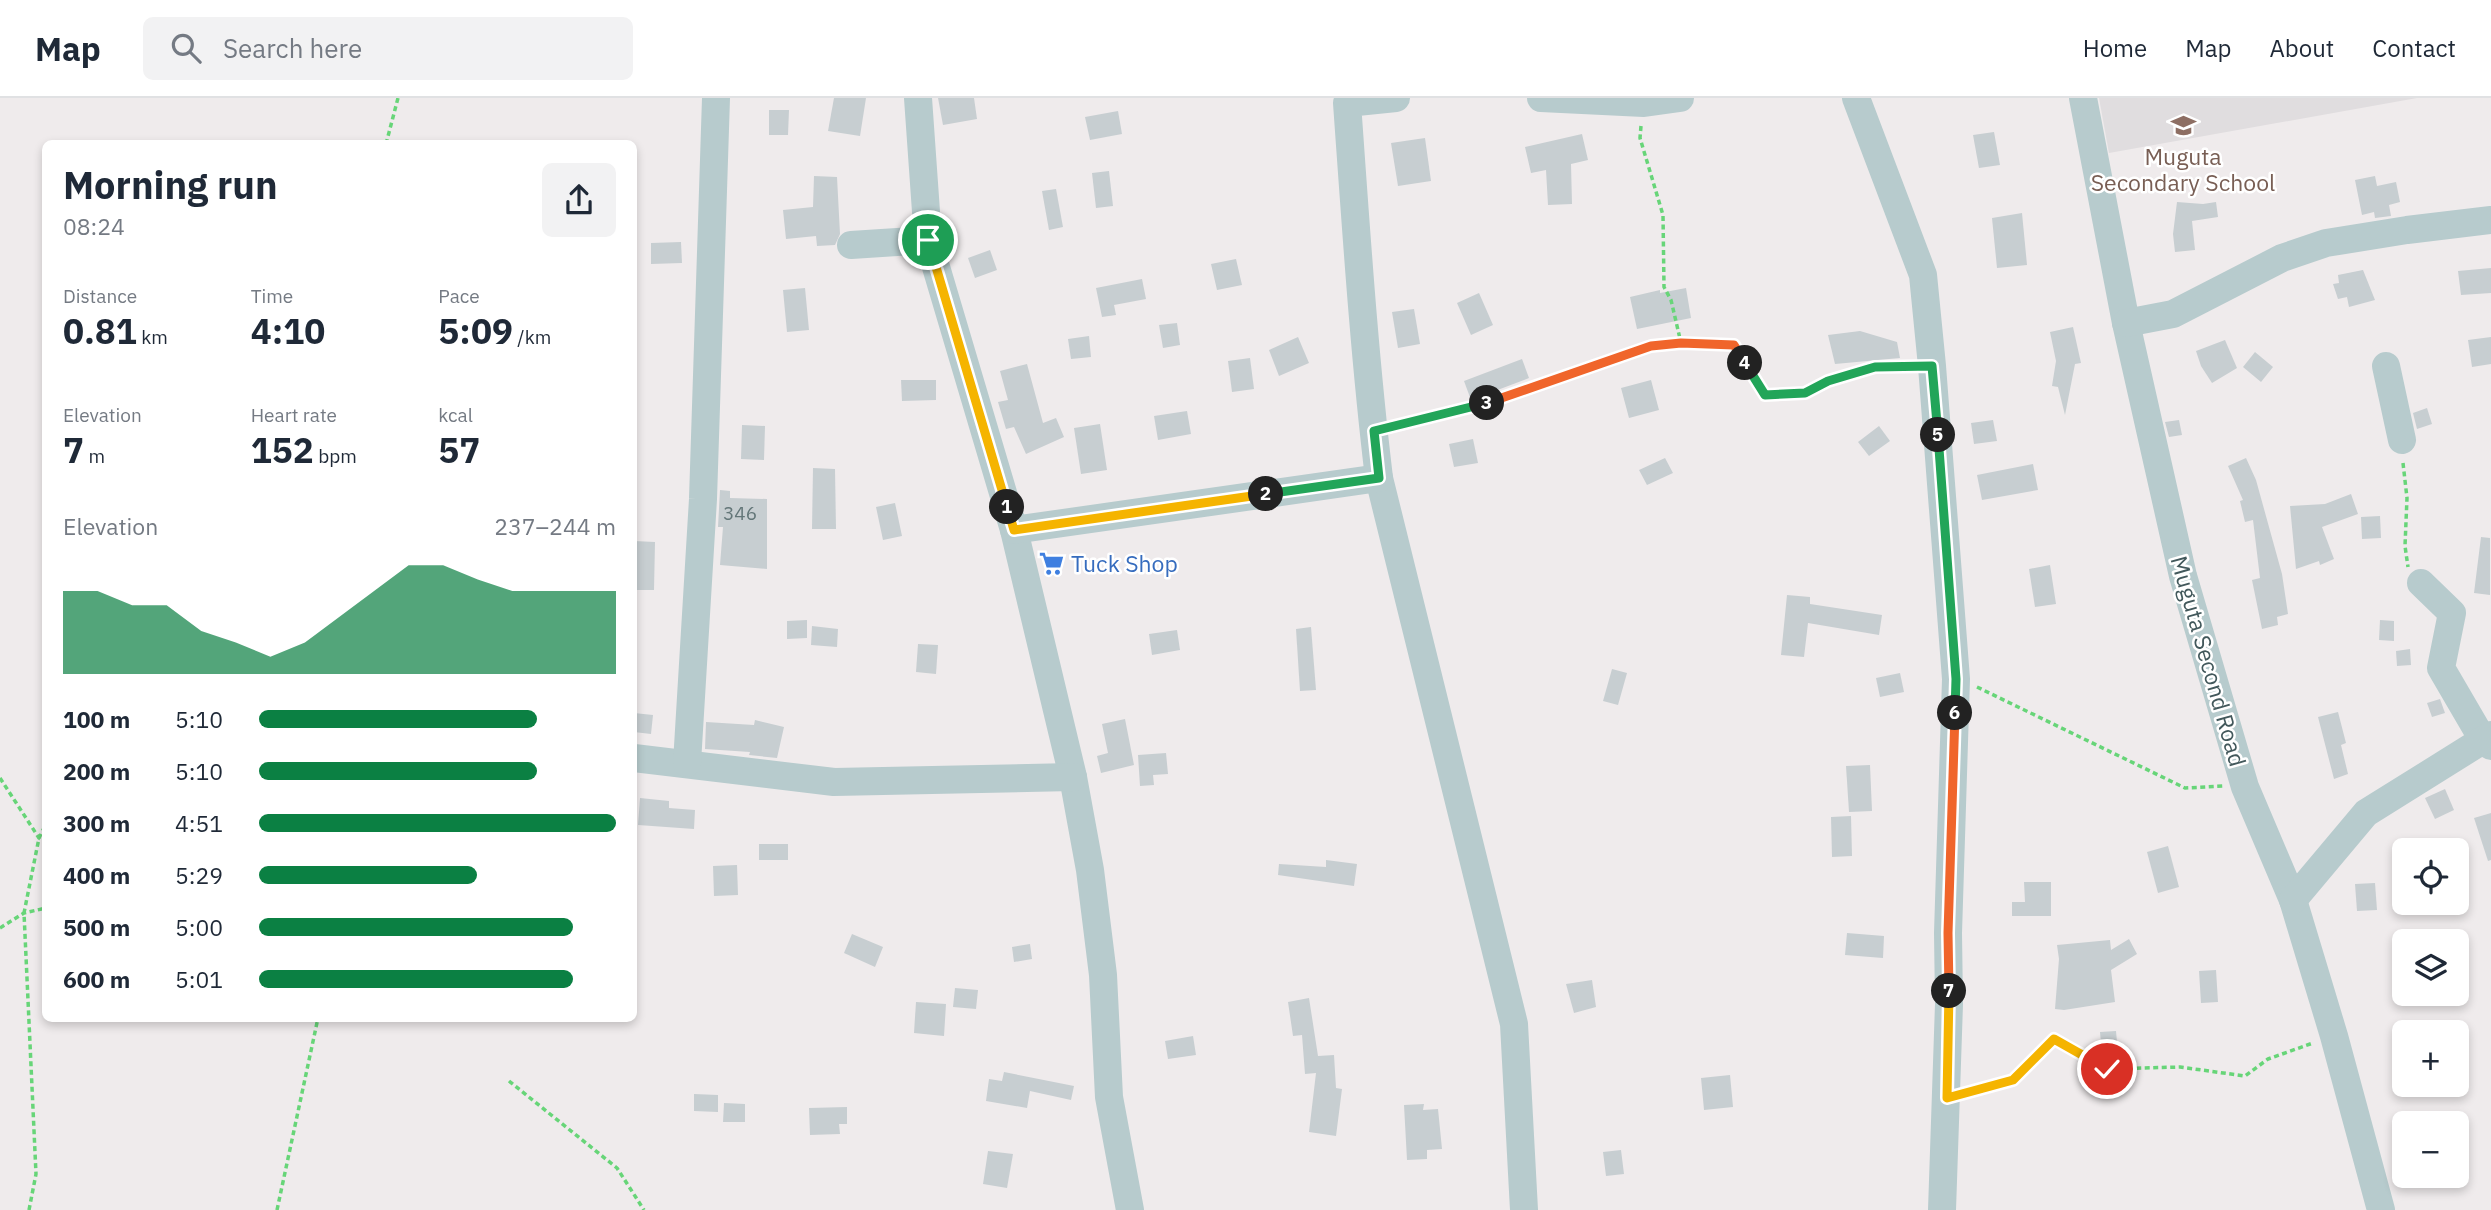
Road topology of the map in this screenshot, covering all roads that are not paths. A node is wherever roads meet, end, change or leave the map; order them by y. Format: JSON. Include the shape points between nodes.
{"nodes":[{"id":1,"x":716,"y":98,"type":"edge"},
{"id":2,"x":918,"y":98,"type":"edge"},
{"id":3,"x":1396,"y":98,"type":"edge"},
{"id":4,"x":1541,"y":98,"type":"edge"},
{"id":5,"x":1681,"y":98,"type":"edge"},
{"id":6,"x":1856,"y":98,"type":"edge"},
{"id":7,"x":2083,"y":98,"type":"edge"},
{"id":8,"x":2491,"y":220,"type":"edge"},
{"id":9,"x":928,"y":240,"type":"junction"},
{"id":10,"x":851,"y":246,"type":"dead end"},
{"id":11,"x":2126,"y":323,"type":"junction"},
{"id":12,"x":2386,"y":366,"type":"dead end"},
{"id":13,"x":2402,"y":440,"type":"road end"},
{"id":14,"x":1379,"y":478,"type":"junction"},
{"id":15,"x":1014,"y":530,"type":"junction"},
{"id":16,"x":2421,"y":583,"type":"road end"},
{"id":17,"x":2488,"y":740,"type":"edge"},
{"id":18,"x":637,"y":758,"type":"edge"},
{"id":19,"x":687,"y":763,"type":"junction"},
{"id":20,"x":1073,"y":777,"type":"junction"},
{"id":21,"x":2293,"y":900,"type":"junction"},
{"id":22,"x":1130,"y":1210,"type":"edge"},
{"id":23,"x":1524,"y":1210,"type":"edge"},
{"id":24,"x":1942,"y":1210,"type":"edge"},
{"id":25,"x":2381,"y":1210,"type":"edge"}],
"edges":[{"from":1,"to":19,"type":"street","via":[[703,499]]},
{"from":2,"to":9,"type":"street"},
{"from":3,"to":14,"type":"street","via":[[1347,103]]},
{"from":4,"to":5,"type":"street","via":[[1644,103]]},
{"from":6,"to":24,"type":"street","via":[[1923,275],[1932,366],[1956,679]]},
{"from":7,"to":11,"type":"street","name":"Muguta Second Road"},
{"from":8,"to":11,"type":"street","via":[[2326,243],[2282,258],[2173,314]]},
{"from":9,"to":10,"type":"street"},
{"from":9,"to":15,"type":"street"},
{"from":11,"to":21,"type":"street","name":"Muguta Second Road","via":[[2183,576],[2245,787]]},
{"from":12,"to":13,"type":"street"},
{"from":14,"to":15,"type":"street"},
{"from":14,"to":23,"type":"street","via":[[1514,1024]]},
{"from":15,"to":20,"type":"street"},
{"from":16,"to":17,"type":"street","via":[[2452,613],[2441,668]]},
{"from":17,"to":21,"type":"street","via":[[2366,813]]},
{"from":18,"to":19,"type":"street"},
{"from":19,"to":20,"type":"street","via":[[834,782]]},
{"from":20,"to":22,"type":"street","via":[[1103,975],[1109,1097]]},
{"from":21,"to":25,"type":"street","name":"Muguta Second Road"}]}
